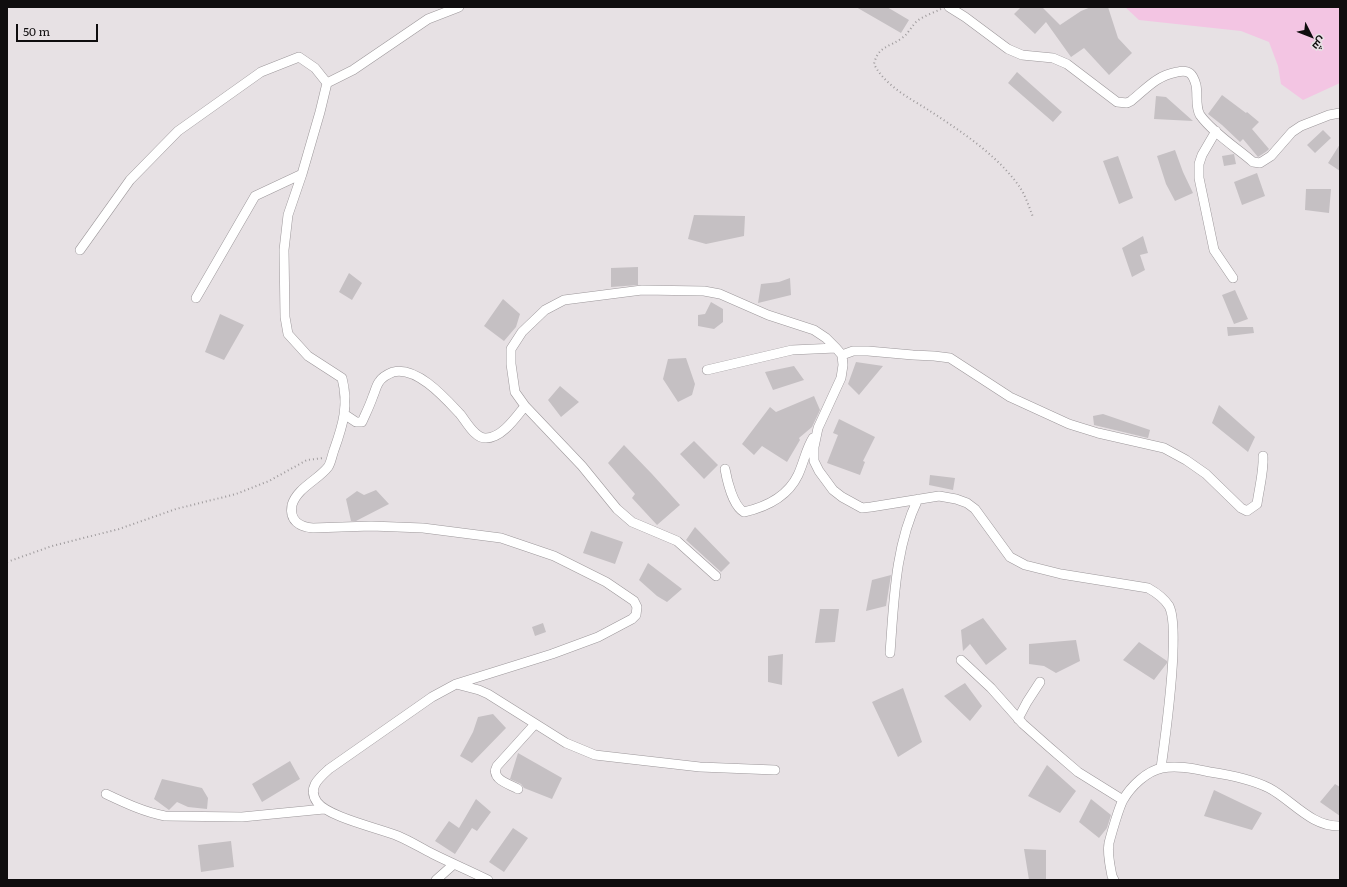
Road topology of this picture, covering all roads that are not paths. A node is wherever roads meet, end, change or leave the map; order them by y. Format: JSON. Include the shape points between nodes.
{"nodes":[{"id":1,"x":459,"y":7,"type":"edge"},
{"id":2,"x":949,"y":7,"type":"edge"},
{"id":3,"x":327,"y":83,"type":"junction"},
{"id":4,"x":1340,"y":113,"type":"edge"},
{"id":5,"x":1216,"y":131,"type":"junction"},
{"id":6,"x":302,"y":174,"type":"junction"},
{"id":7,"x":80,"y":250,"type":"dead end"},
{"id":8,"x":1233,"y":278,"type":"dead end"},
{"id":9,"x":196,"y":298,"type":"dead end"},
{"id":10,"x":836,"y":348,"type":"junction"},
{"id":11,"x":842,"y":355,"type":"junction"},
{"id":12,"x":708,"y":370,"type":"dead end"},
{"id":13,"x":525,"y":406,"type":"junction"},
{"id":14,"x":344,"y":414,"type":"junction"},
{"id":15,"x":818,"y":428,"type":"junction"},
{"id":16,"x":1263,"y":456,"type":"dead end"},
{"id":17,"x":724,"y":469,"type":"dead end"},
{"id":18,"x":918,"y":499,"type":"junction"},
{"id":19,"x":716,"y":576,"type":"dead end"},
{"id":20,"x":890,"y":653,"type":"dead end"},
{"id":21,"x":961,"y":660,"type":"dead end"},
{"id":22,"x":1040,"y":682,"type":"dead end"},
{"id":23,"x":456,"y":684,"type":"junction"},
{"id":24,"x":1018,"y":718,"type":"junction"},
{"id":25,"x":535,"y":724,"type":"junction"},
{"id":26,"x":1160,"y":768,"type":"junction"},
{"id":27,"x":776,"y":770,"type":"dead end"},
{"id":28,"x":518,"y":789,"type":"dead end"},
{"id":29,"x":106,"y":794,"type":"dead end"},
{"id":30,"x":1123,"y":800,"type":"junction"},
{"id":31,"x":324,"y":809,"type":"junction"},
{"id":32,"x":1340,"y":826,"type":"edge"},
{"id":33,"x":454,"y":864,"type":"junction"},
{"id":34,"x":436,"y":880,"type":"edge"},
{"id":35,"x":488,"y":880,"type":"edge"},
{"id":36,"x":1114,"y":880,"type":"edge"}],
"edges":[{"from":1,"to":3,"type":"street","via":[[428,19],[353,70]]},
{"from":2,"to":5,"type":"street","via":[[1008,50],[1053,58],[1067,64],[1117,102],[1131,101],[1160,77],[1183,70],[1188,72],[1196,85],[1200,114]]},
{"from":3,"to":6,"type":"street"},
{"from":3,"to":7,"type":"street","via":[[316,68],[299,57],[261,72],[249,80],[178,131],[130,180]]},
{"from":4,"to":5,"type":"street","via":[[1301,126],[1292,132],[1271,156],[1260,163],[1253,162]]},
{"from":5,"to":8,"type":"street","via":[[1202,155],[1199,178],[1214,250]]},
{"from":6,"to":9,"type":"street","via":[[255,196]]},
{"from":6,"to":14,"type":"street","via":[[288,215],[284,250],[285,317],[288,334],[308,356],[342,378],[346,393]]},
{"from":10,"to":11,"type":"street"},
{"from":10,"to":12,"type":"street","via":[[792,350]]},
{"from":10,"to":13,"type":"street","via":[[814,330],[709,292],[642,290],[564,300],[545,310],[522,332],[511,349],[516,392]]},
{"from":11,"to":15,"type":"street","via":[[841,378]]},
{"from":11,"to":16,"type":"street","via":[[853,351],[868,351],[950,358],[1010,397],[1069,424],[1164,448],[1206,474],[1247,511],[1257,504]]},
{"from":13,"to":14,"type":"street","via":[[509,426],[494,436],[482,438],[426,381],[400,370],[387,374],[378,382],[362,422],[356,422]]},
{"from":13,"to":19,"type":"street","via":[[582,466],[617,509],[632,522],[677,541]]},
{"from":14,"to":23,"type":"street","via":[[342,428],[328,467],[300,492],[293,504],[293,517],[296,522],[304,527],[313,528],[416,528],[501,538],[554,556],[606,582],[634,601],[637,607],[632,619],[598,637]]},
{"from":15,"to":17,"type":"street","via":[[807,449],[798,476],[776,500],[744,512],[736,503]]},
{"from":15,"to":18,"type":"street","via":[[814,460],[833,490],[842,497],[862,508]]},
{"from":18,"to":20,"type":"street","via":[[906,530],[898,571]]},
{"from":18,"to":26,"type":"street","via":[[939,496],[967,503],[978,513],[1010,557],[1025,565],[1061,574],[1148,588],[1160,596],[1169,607],[1173,621],[1170,689]]},
{"from":21,"to":24,"type":"street"},
{"from":22,"to":24,"type":"street"},
{"from":23,"to":25,"type":"street","via":[[488,694]]},
{"from":23,"to":31,"type":"street","via":[[432,697],[318,779],[314,784],[314,795]]},
{"from":24,"to":30,"type":"street","via":[[1078,772]]},
{"from":25,"to":27,"type":"street","via":[[566,743],[595,755],[700,767]]},
{"from":25,"to":28,"type":"street","via":[[494,770],[499,779]]},
{"from":26,"to":30,"type":"street","via":[[1133,787]]},
{"from":26,"to":32,"type":"street","via":[[1173,767],[1225,774],[1253,782],[1270,789],[1304,814],[1323,823]]},
{"from":29,"to":31,"type":"street","via":[[153,814],[165,816],[242,817]]},
{"from":30,"to":36,"type":"street","via":[[1109,844]]},
{"from":31,"to":33,"type":"street","via":[[398,836]]},
{"from":33,"to":34,"type":"street"},
{"from":33,"to":35,"type":"street"}]}
